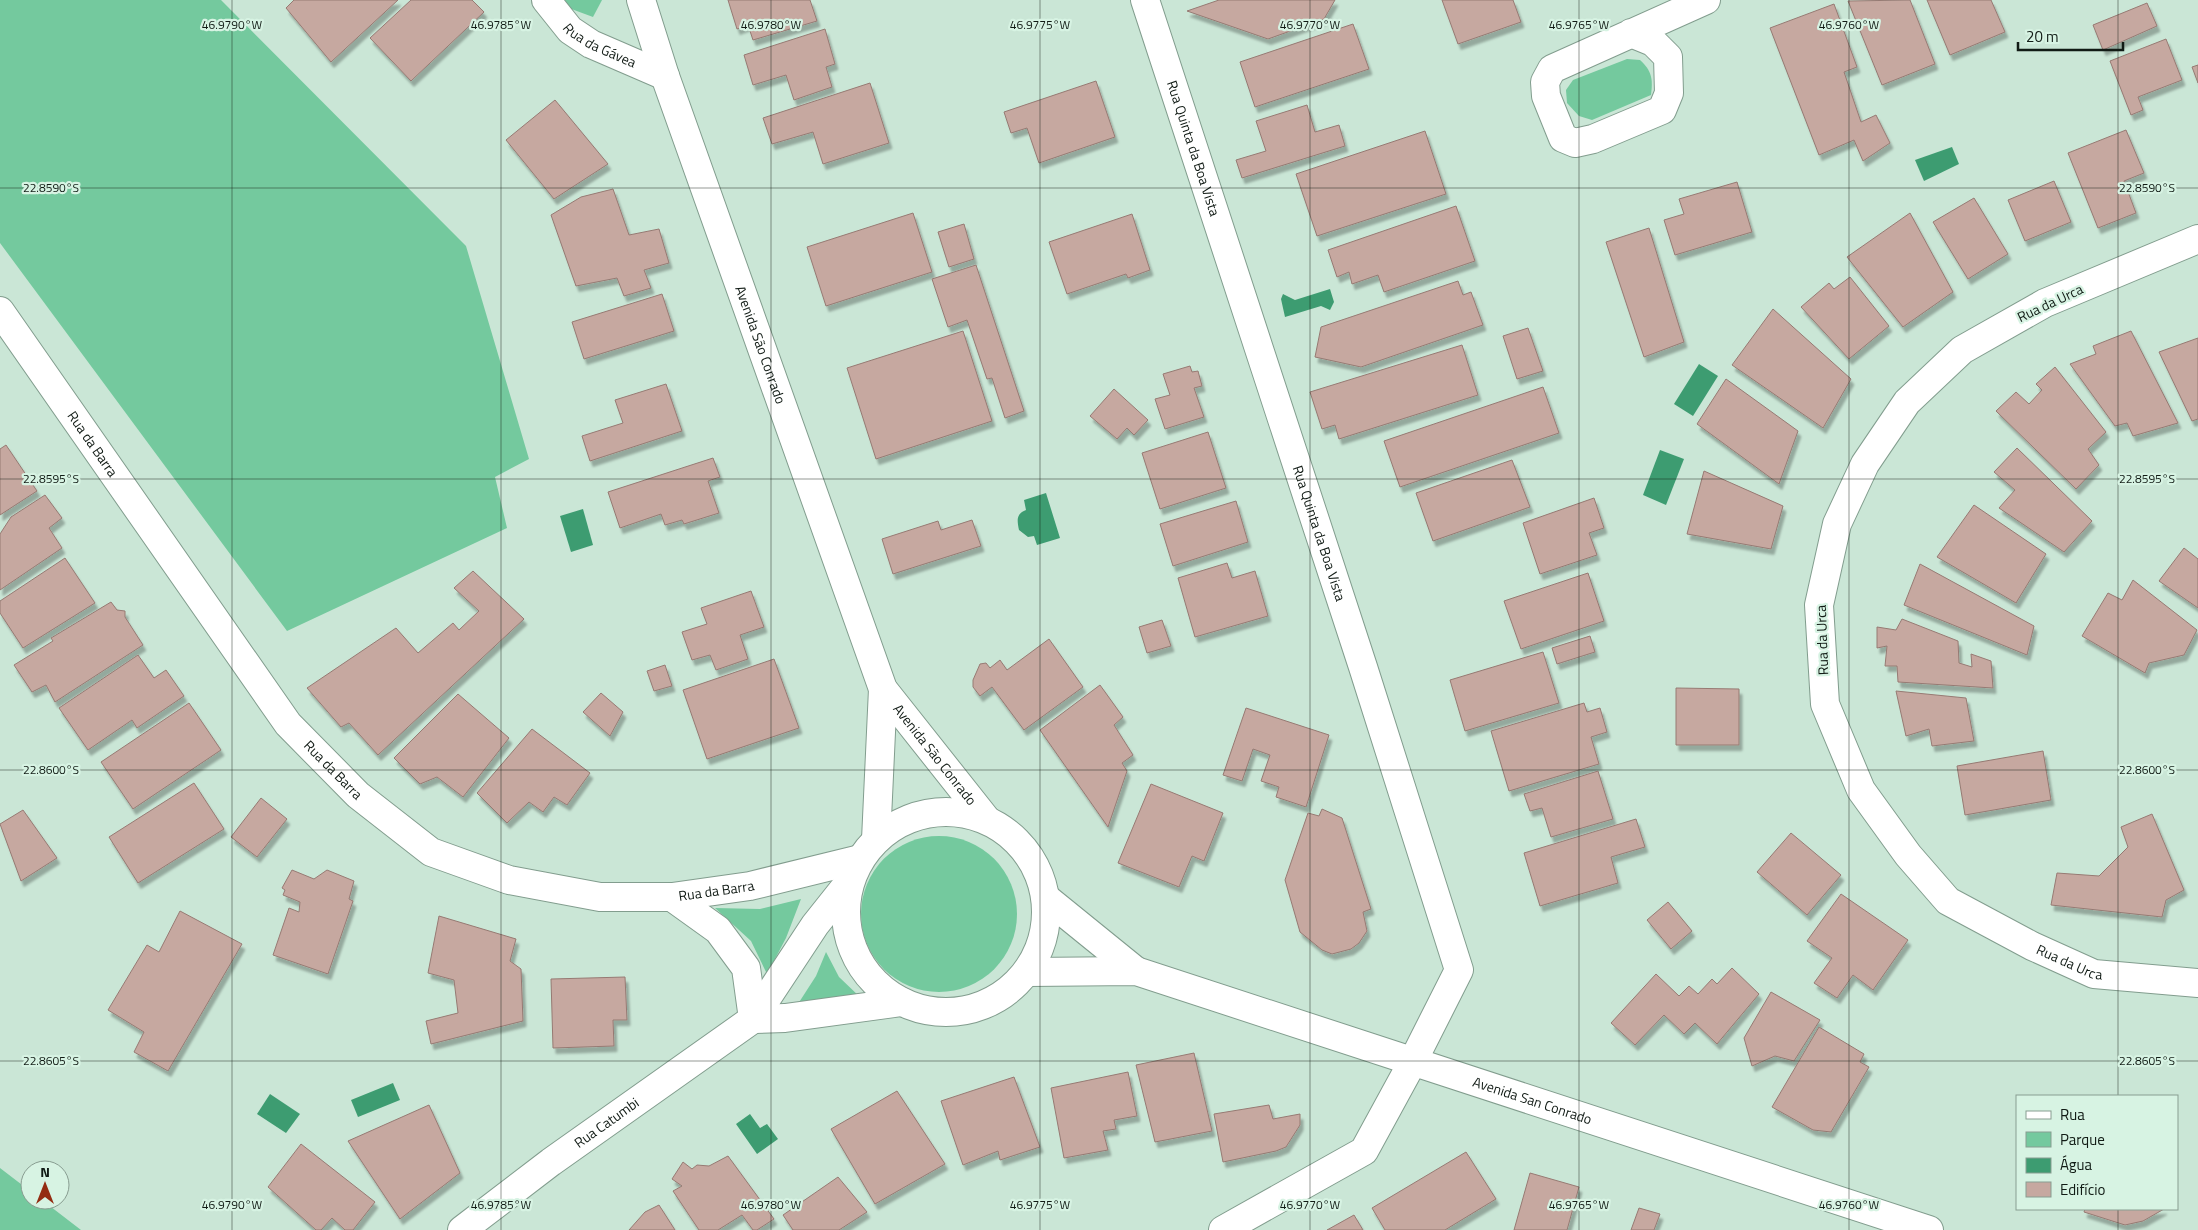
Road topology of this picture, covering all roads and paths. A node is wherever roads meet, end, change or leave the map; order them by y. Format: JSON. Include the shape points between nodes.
{"nodes":[{"id":1,"x":546,"y":0,"type":"edge"},
{"id":2,"x":641,"y":0,"type":"edge"},
{"id":3,"x":1145,"y":0,"type":"edge"},
{"id":4,"x":1706,"y":0,"type":"edge"},
{"id":5,"x":1631,"y":33,"type":"junction"},
{"id":6,"x":665,"y":76,"type":"junction"},
{"id":7,"x":2198,"y":239,"type":"edge"},
{"id":8,"x":0,"y":312,"type":"edge"},
{"id":9,"x":883,"y":690,"type":"junction"},
{"id":10,"x":986,"y":819,"type":"junction"},
{"id":11,"x":862,"y":860,"type":"junction"},
{"id":12,"x":672,"y":897,"type":"junction"},
{"id":13,"x":1046,"y":898,"type":"junction"},
{"id":14,"x":1136,"y":971,"type":"junction"},
{"id":15,"x":1028,"y":972,"type":"junction"},
{"id":16,"x":2198,"y":983,"type":"edge"},
{"id":17,"x":902,"y":1002,"type":"junction"},
{"id":18,"x":754,"y":1019,"type":"junction"},
{"id":19,"x":1412,"y":1063,"type":"junction"},
{"id":20,"x":462,"y":1230,"type":"edge"},
{"id":21,"x":1223,"y":1230,"type":"edge"},
{"id":22,"x":1929,"y":1230,"type":"edge"}],
"edges":[{"from":1,"to":6,"type":"street","name":"Rua da Gávea","via":[[570,30],[591,44]]},
{"from":2,"to":6,"type":"street","name":"Avenida São Conrado"},
{"from":3,"to":19,"type":"street","name":"Rua Quinta da Boa Vista","via":[[1363,667],[1458,970]]},
{"from":4,"to":5,"type":"street"},
{"from":5,"to":5,"type":"street","via":[[1653,42],[1668,57],[1669,93],[1662,110],[1593,139],[1575,143],[1562,138],[1546,96],[1545,82],[1552,70]]},
{"from":6,"to":9,"type":"street","name":"Avenida São Conrado"},
{"from":7,"to":16,"type":"street","name":"Rua da Urca","via":[[2037,307],[1962,350],[1907,402],[1865,464],[1837,524],[1819,605],[1825,704],[1861,790],[1908,855],[1948,901],[2032,946],[2094,974]]},
{"from":8,"to":12,"type":"street","name":"Rua da Barra","via":[[288,724],[358,795],[431,852],[509,880],[600,897]]},
{"from":9,"to":10,"type":"street","name":"Avenida São Conrado"},
{"from":9,"to":11,"type":"street","name":"Avenida São Conrado"},
{"from":10,"to":11,"type":"street","via":[[957,812],[928,813],[900,823]]},
{"from":10,"to":13,"type":"street","via":[[1014,838],[1030,858]]},
{"from":11,"to":12,"type":"street","name":"Rua da Barra","via":[[750,886]]},
{"from":11,"to":17,"type":"street","name":"Avenida São Conrado","via":[[846,909],[849,937],[860,964],[878,986]]},
{"from":11,"to":18,"type":"street","name":"Rua Catumbi"},
{"from":12,"to":18,"type":"street","via":[[718,930],[746,968]]},
{"from":13,"to":14,"type":"street","name":"Avenida San Conrado"},
{"from":13,"to":15,"type":"street","via":[[1045,930]]},
{"from":14,"to":15,"type":"street","name":"Avenida San Conrado"},
{"from":14,"to":19,"type":"street","name":"Avenida San Conrado"},
{"from":15,"to":17,"type":"street","via":[[991,1002],[962,1010],[931,1010]]},
{"from":17,"to":18,"type":"street","via":[[785,1018]]},
{"from":18,"to":20,"type":"street","name":"Rua Catumbi","via":[[551,1162]]},
{"from":19,"to":21,"type":"street","name":"Rua Quinta da Boa Vista","via":[[1364,1151]]},
{"from":19,"to":22,"type":"street","name":"Avenida San Conrado"}]}
